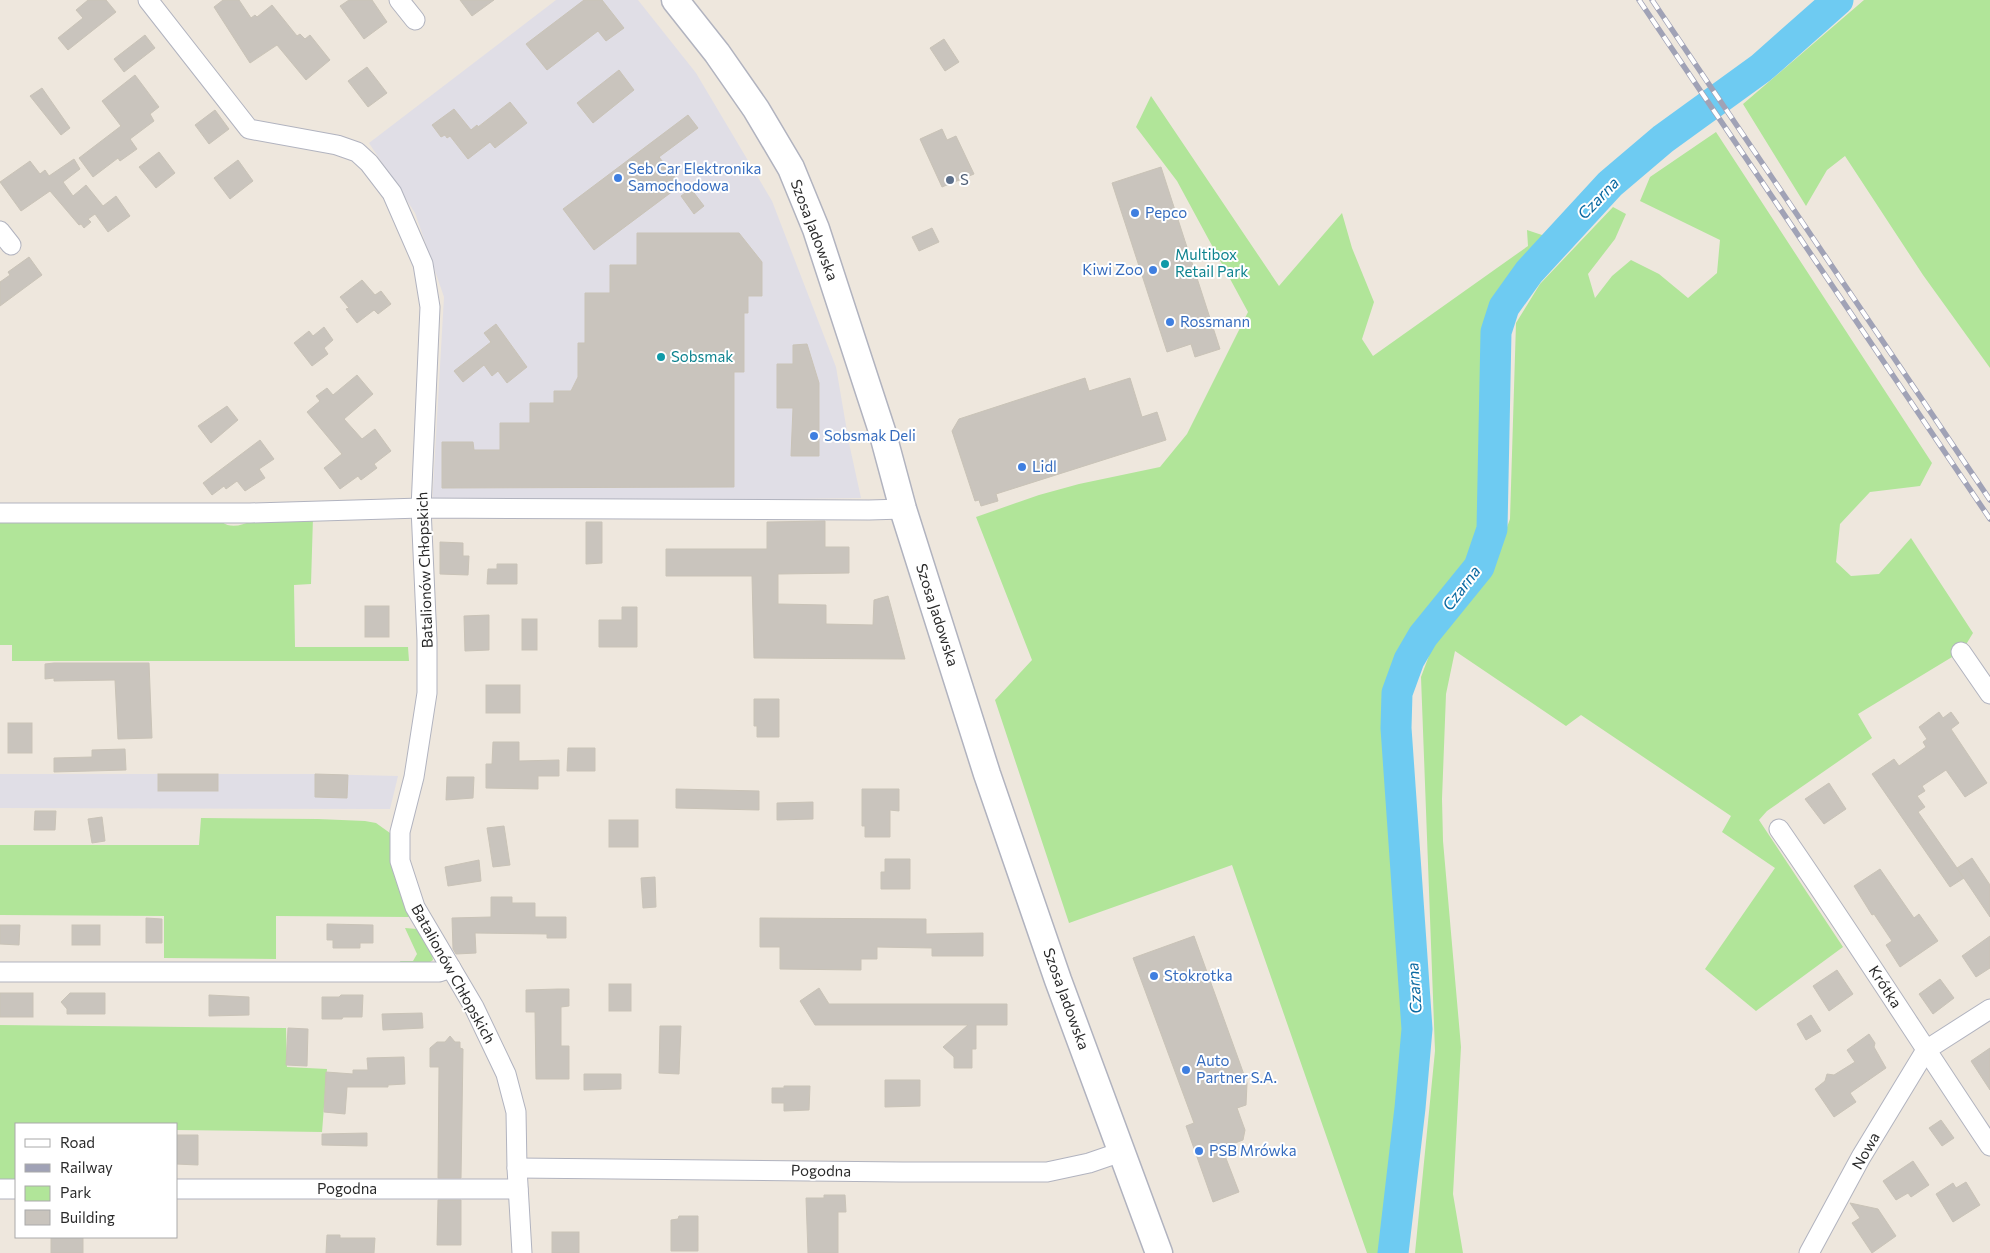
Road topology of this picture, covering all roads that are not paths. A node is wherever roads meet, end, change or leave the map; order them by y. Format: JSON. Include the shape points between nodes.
{"nodes":[{"id":1,"x":148,"y":0,"type":"edge"},
{"id":2,"x":399,"y":0,"type":"edge"},
{"id":3,"x":675,"y":0,"type":"edge"},
{"id":4,"x":415,"y":20,"type":"dead end"},
{"id":5,"x":421,"y":508,"type":"junction"},
{"id":6,"x":903,"y":508,"type":"junction"},
{"id":7,"x":0,"y":513,"type":"edge"},
{"id":8,"x":1961,"y":652,"type":"dead end"},
{"id":9,"x":1990,"y":694,"type":"edge"},
{"id":10,"x":1779,"y":829,"type":"dead end"},
{"id":11,"x":451,"y":968,"type":"junction"},
{"id":12,"x":0,"y":972,"type":"edge"},
{"id":13,"x":1990,"y":1009,"type":"edge"},
{"id":14,"x":1926,"y":1050,"type":"junction"},
{"id":15,"x":1990,"y":1146,"type":"edge"},
{"id":16,"x":1121,"y":1152,"type":"junction"},
{"id":17,"x":517,"y":1168,"type":"junction"},
{"id":18,"x":0,"y":1189,"type":"edge"},
{"id":19,"x":15,"y":1189,"type":"edge"},
{"id":20,"x":178,"y":1189,"type":"edge"},
{"id":21,"x":518,"y":1189,"type":"junction"},
{"id":22,"x":522,"y":1253,"type":"edge"},
{"id":23,"x":1159,"y":1253,"type":"edge"},
{"id":24,"x":1809,"y":1253,"type":"edge"}],
"edges":[{"from":1,"to":5,"type":"street","name":"Batalionów Chłopskich","via":[[249,130],[357,152],[392,193],[423,264],[430,307]]},
{"from":2,"to":4,"type":"street"},
{"from":3,"to":6,"type":"main road","name":"Szosa Jadowska","via":[[756,109],[791,168],[842,305]]},
{"from":5,"to":6,"type":"street"},
{"from":5,"to":7,"type":"street","via":[[250,513]]},
{"from":5,"to":11,"type":"street","name":"Batalionów Chłopskich","via":[[427,693],[399,848],[403,875],[414,907]]},
{"from":6,"to":16,"type":"main road","name":"Szosa Jadowska","via":[[997,802]]},
{"from":8,"to":9,"type":"street"},
{"from":10,"to":14,"type":"street","name":"Krótka"},
{"from":11,"to":12,"type":"street","via":[[439,972]]},
{"from":11,"to":17,"type":"street","name":"Batalionów Chłopskich","via":[[506,1074],[516,1112]]},
{"from":13,"to":14,"type":"street"},
{"from":14,"to":15,"type":"street","name":"Krótka"},
{"from":14,"to":24,"type":"street","name":"Nowa","via":[[1861,1157]]},
{"from":16,"to":17,"type":"street","name":"Pogodna","via":[[1090,1164],[1047,1172]]},
{"from":16,"to":23,"type":"main road","name":"Szosa Jadowska"},
{"from":17,"to":21,"type":"street","name":"Batalionów Chłopskich"},
{"from":18,"to":19,"type":"street"},
{"from":20,"to":21,"type":"street","name":"Pogodna"},
{"from":21,"to":22,"type":"street","name":"Batalionów Chłopskich"}]}
